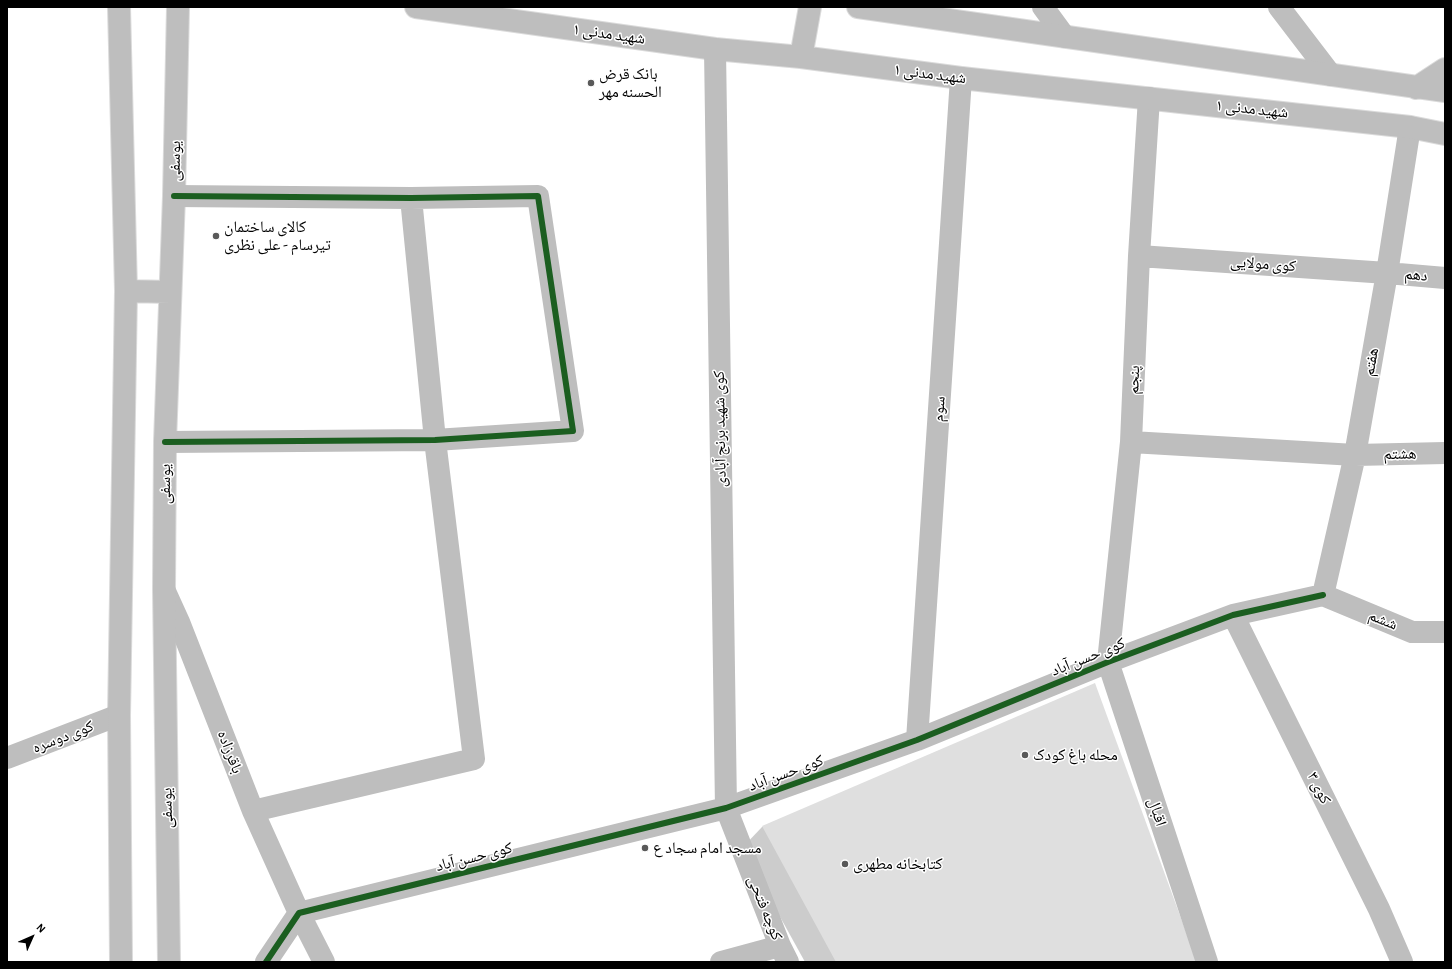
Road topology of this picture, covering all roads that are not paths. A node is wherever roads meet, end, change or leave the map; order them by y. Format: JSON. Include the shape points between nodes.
{"nodes":[{"id":1,"x":119,"y":7,"type":"edge"},
{"id":2,"x":178,"y":7,"type":"edge"},
{"id":3,"x":416,"y":7,"type":"edge"},
{"id":4,"x":810,"y":7,"type":"edge"},
{"id":5,"x":858,"y":7,"type":"edge"},
{"id":6,"x":1043,"y":7,"type":"edge"},
{"id":7,"x":1279,"y":7,"type":"edge"},
{"id":8,"x":1065,"y":37,"type":"junction"},
{"id":9,"x":715,"y":49,"type":"junction"},
{"id":10,"x":802,"y":57,"type":"junction"},
{"id":11,"x":1445,"y":69,"type":"edge"},
{"id":12,"x":1331,"y":75,"type":"junction"},
{"id":13,"x":961,"y":78,"type":"junction"},
{"id":14,"x":1416,"y":88,"type":"junction"},
{"id":15,"x":1445,"y":91,"type":"edge"},
{"id":16,"x":1149,"y":98,"type":"junction"},
{"id":17,"x":1410,"y":127,"type":"junction"},
{"id":18,"x":1445,"y":134,"type":"edge"},
{"id":19,"x":174,"y":196,"type":"junction"},
{"id":20,"x":411,"y":198,"type":"junction"},
{"id":21,"x":1139,"y":256,"type":"junction"},
{"id":22,"x":1387,"y":273,"type":"junction"},
{"id":23,"x":1445,"y":278,"type":"edge"},
{"id":24,"x":126,"y":291,"type":"junction"},
{"id":25,"x":170,"y":292,"type":"junction"},
{"id":26,"x":435,"y":440,"type":"junction"},
{"id":27,"x":165,"y":442,"type":"junction"},
{"id":28,"x":1131,"y":442,"type":"junction"},
{"id":29,"x":1445,"y":453,"type":"edge"},
{"id":30,"x":1355,"y":456,"type":"junction"},
{"id":31,"x":164,"y":589,"type":"junction"},
{"id":32,"x":1323,"y":595,"type":"junction"},
{"id":33,"x":1233,"y":615,"type":"junction"},
{"id":34,"x":1445,"y":632,"type":"edge"},
{"id":35,"x":1108,"y":662,"type":"junction"},
{"id":36,"x":119,"y":715,"type":"junction"},
{"id":37,"x":917,"y":740,"type":"junction"},
{"id":38,"x":7,"y":758,"type":"edge"},
{"id":39,"x":726,"y":808,"type":"junction"},
{"id":40,"x":253,"y":811,"type":"junction"},
{"id":41,"x":299,"y":913,"type":"junction"},
{"id":42,"x":784,"y":954,"type":"edge"},
{"id":43,"x":121,"y":962,"type":"edge"},
{"id":44,"x":169,"y":962,"type":"edge"},
{"id":45,"x":266,"y":962,"type":"edge"},
{"id":46,"x":324,"y":962,"type":"edge"},
{"id":47,"x":721,"y":962,"type":"edge"},
{"id":48,"x":1207,"y":962,"type":"edge"},
{"id":49,"x":1402,"y":962,"type":"edge"}],
"edges":[{"from":1,"to":24,"type":"street"},
{"from":2,"to":19,"type":"street","name":"یوسفی"},
{"from":3,"to":9,"type":"street","name":"شهید مدنی ۱"},
{"from":4,"to":10,"type":"street"},
{"from":5,"to":8,"type":"street"},
{"from":6,"to":8,"type":"street"},
{"from":7,"to":12,"type":"street"},
{"from":8,"to":12,"type":"street"},
{"from":9,"to":10,"type":"street","name":"شهید مدنی ۱"},
{"from":9,"to":39,"type":"street","name":"کوی شهید برنج آبادی"},
{"from":10,"to":13,"type":"street","name":"شهید مدنی ۱"},
{"from":11,"to":14,"type":"street"},
{"from":12,"to":14,"type":"street"},
{"from":13,"to":16,"type":"street","name":"شهید مدنی ۱"},
{"from":13,"to":37,"type":"street","name":"سوم"},
{"from":14,"to":15,"type":"street"},
{"from":16,"to":17,"type":"street","name":"شهید مدنی ۱"},
{"from":16,"to":21,"type":"street","name":"پنجم"},
{"from":17,"to":18,"type":"street","name":"شهید مدنی ۱"},
{"from":17,"to":22,"type":"street","name":"هفتم"},
{"from":19,"to":20,"type":"street"},
{"from":19,"to":25,"type":"street","name":"یوسفی"},
{"from":20,"to":26,"type":"street"},
{"from":20,"to":26,"type":"street","via":[[538,196],[573,431]]},
{"from":21,"to":22,"type":"street","name":"کوی مولایی"},
{"from":21,"to":28,"type":"street","name":"پنجم"},
{"from":22,"to":23,"type":"street","name":"دهم"},
{"from":22,"to":30,"type":"street","name":"هفتم"},
{"from":24,"to":25,"type":"street"},
{"from":24,"to":36,"type":"street"},
{"from":25,"to":27,"type":"street","name":"یوسفی"},
{"from":26,"to":27,"type":"street"},
{"from":26,"to":40,"type":"street","via":[[474,759]]},
{"from":27,"to":31,"type":"street","name":"یوسفی"},
{"from":28,"to":30,"type":"street","name":"هشتم"},
{"from":28,"to":35,"type":"street","name":"پنجم"},
{"from":29,"to":30,"type":"street","name":"هشتم"},
{"from":30,"to":32,"type":"street","name":"هفتم"},
{"from":31,"to":40,"type":"street","name":"باقرزاده"},
{"from":31,"to":44,"type":"street","name":"یوسفی"},
{"from":32,"to":33,"type":"street","name":"کوی حسن آباد"},
{"from":32,"to":34,"type":"street","name":"ششم","via":[[1412,632]]},
{"from":33,"to":35,"type":"street","name":"کوی حسن آباد"},
{"from":33,"to":49,"type":"street","name":"کوی ۳","via":[[1379,909]]},
{"from":35,"to":37,"type":"street","name":"کوی حسن آباد"},
{"from":35,"to":48,"type":"street","name":"اقبال"},
{"from":36,"to":38,"type":"street","name":"کوی دوسره"},
{"from":36,"to":43,"type":"street"},
{"from":37,"to":39,"type":"street","name":"کوی حسن آباد"},
{"from":39,"to":41,"type":"street","name":"کوی حسن آباد"},
{"from":39,"to":42,"type":"street","name":"کوچه فتحی"},
{"from":40,"to":41,"type":"street","name":"باقرزاده"},
{"from":41,"to":45,"type":"street"},
{"from":41,"to":46,"type":"street","name":"باقرزاده"},
{"from":42,"to":47,"type":"street"}]}
